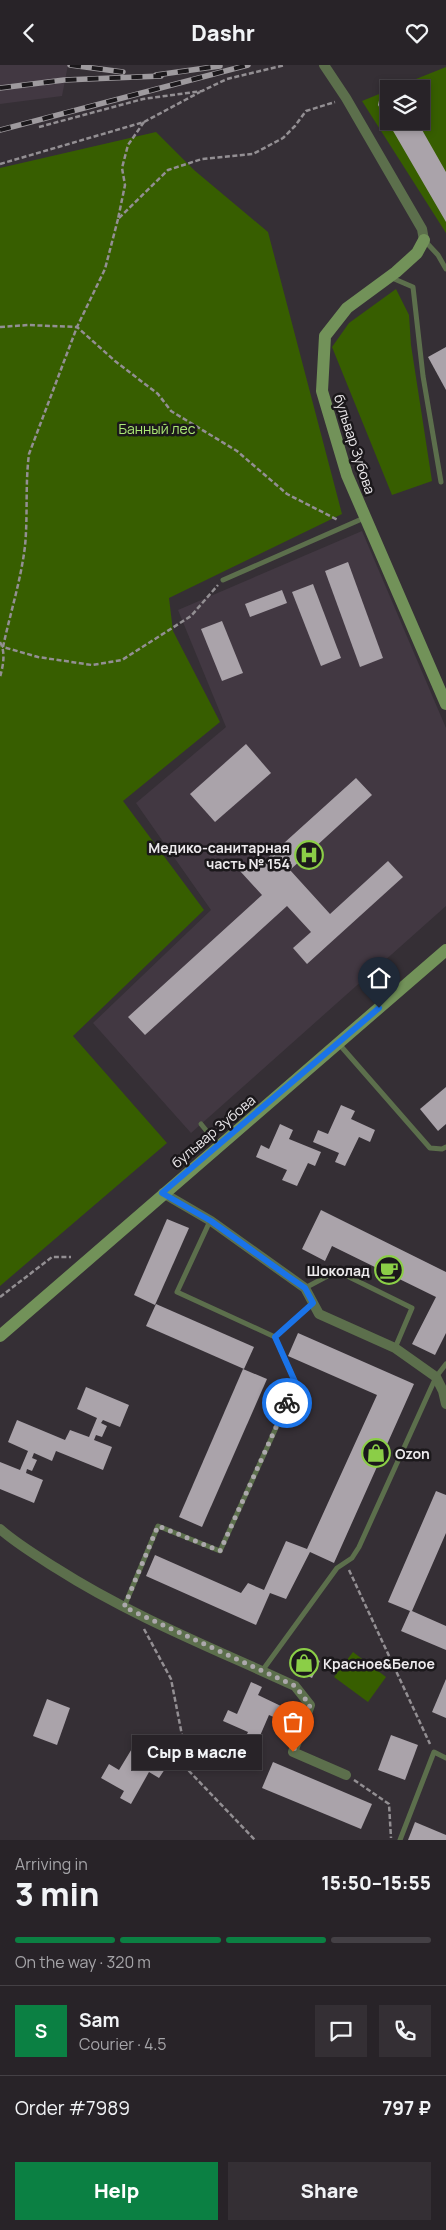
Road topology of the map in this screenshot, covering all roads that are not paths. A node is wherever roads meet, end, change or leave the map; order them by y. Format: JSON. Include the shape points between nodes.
{"nodes":[{"id":1,"x":324,"y":65,"type":"edge"},
{"id":2,"x":424,"y":240,"type":"junction"},
{"id":3,"x":446,"y":269,"type":"edge"},
{"id":4,"x":389,"y":277,"type":"junction"},
{"id":5,"x":441,"y":482,"type":"dead end"},
{"id":6,"x":365,"y":517,"type":"junction"},
{"id":7,"x":223,"y":580,"type":"road end"},
{"id":8,"x":446,"y":704,"type":"edge"},
{"id":9,"x":446,"y":950,"type":"edge"},
{"id":10,"x":339,"y":1043,"type":"junction"},
{"id":11,"x":201,"y":1125,"type":"dead end"},
{"id":12,"x":219,"y":1145,"type":"junction"},
{"id":13,"x":446,"y":1147,"type":"edge"},
{"id":14,"x":162,"y":1193,"type":"junction"},
{"id":15,"x":211,"y":1221,"type":"junction"},
{"id":16,"x":305,"y":1288,"type":"junction"},
{"id":17,"x":313,"y":1303,"type":"junction"},
{"id":18,"x":0,"y":1336,"type":"edge"},
{"id":19,"x":275,"y":1337,"type":"junction"},
{"id":20,"x":395,"y":1349,"type":"junction"},
{"id":21,"x":446,"y":1364,"type":"edge"},
{"id":22,"x":436,"y":1377,"type":"junction"},
{"id":23,"x":446,"y":1404,"type":"edge"},
{"id":24,"x":0,"y":1529,"type":"edge"},
{"id":25,"x":124,"y":1607,"type":"junction"},
{"id":26,"x":262,"y":1671,"type":"junction"},
{"id":27,"x":446,"y":1757,"type":"edge"},
{"id":28,"x":346,"y":1775,"type":"road end"},
{"id":29,"x":400,"y":1840,"type":"edge"}],
"edges":[{"from":1,"to":2,"type":"street","via":[[422,229]]},
{"from":2,"to":3,"type":"lane"},
{"from":2,"to":4,"type":"street","name":"бульвар Зубова","via":[[417,253]]},
{"from":4,"to":5,"type":"lane","via":[[413,287],[423,376]]},
{"from":4,"to":6,"type":"street","name":"бульвар Зубова","via":[[346,308],[326,336],[322,391],[347,475]]},
{"from":6,"to":7,"type":"lane"},
{"from":6,"to":8,"type":"street","name":"бульвар Зубова"},
{"from":9,"to":10,"type":"street","name":"бульвар Зубова"},
{"from":10,"to":12,"type":"street","name":"бульвар Зубова"},
{"from":10,"to":13,"type":"lane","via":[[430,1148]]},
{"from":11,"to":12,"type":"lane"},
{"from":12,"to":14,"type":"street","name":"бульвар Зубова"},
{"from":14,"to":15,"type":"street"},
{"from":14,"to":18,"type":"street","name":"бульвар Зубова"},
{"from":15,"to":16,"type":"street"},
{"from":15,"to":19,"type":"lane","via":[[177,1292]]},
{"from":16,"to":17,"type":"street"},
{"from":16,"to":20,"type":"lane","via":[[337,1271],[412,1308]]},
{"from":17,"to":19,"type":"lane"},
{"from":17,"to":20,"type":"street","via":[[319,1314]]},
{"from":19,"to":25,"type":"lane","via":[[296,1384],[220,1551],[158,1526]]},
{"from":20,"to":22,"type":"street"},
{"from":21,"to":22,"type":"lane"},
{"from":22,"to":23,"type":"street"},
{"from":22,"to":26,"type":"lane","via":[[352,1559],[337,1567]]},
{"from":24,"to":25,"type":"street","via":[[14,1542]]},
{"from":25,"to":26,"type":"street"},
{"from":26,"to":28,"type":"street","via":[[295,1686],[310,1705],[293,1752]]},
{"from":27,"to":29,"type":"lane","via":[[434,1752]]}]}
